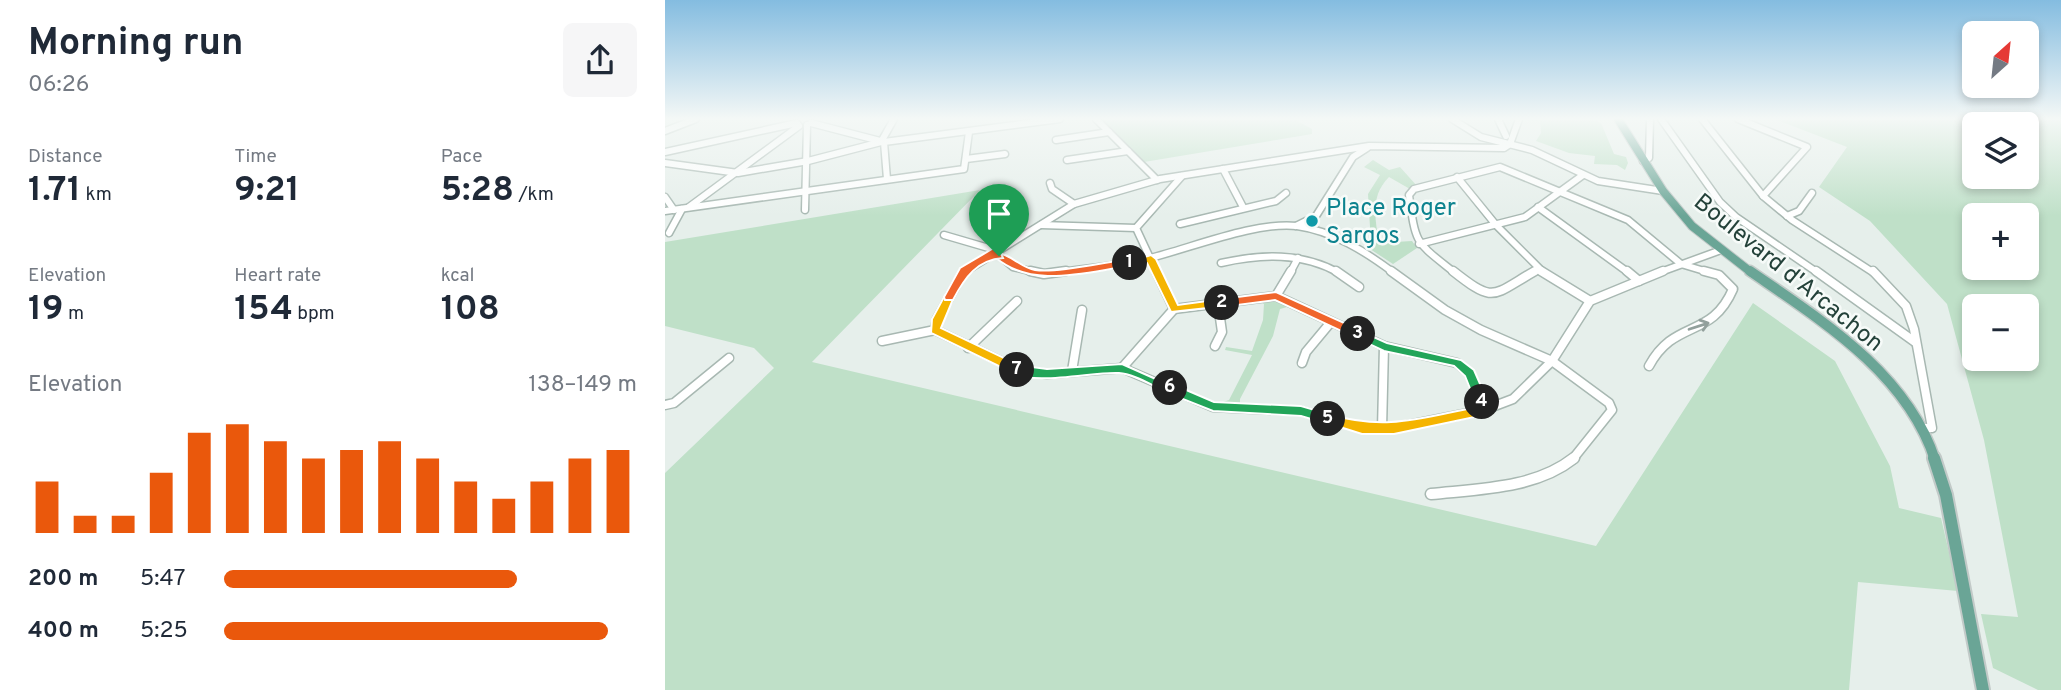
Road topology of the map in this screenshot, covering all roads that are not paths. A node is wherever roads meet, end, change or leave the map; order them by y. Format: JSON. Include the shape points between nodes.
{"nodes":[{"id":1,"x":764,"y":151,"type":"edge"},
{"id":2,"x":805,"y":151,"type":"edge"},
{"id":3,"x":847,"y":151,"type":"edge"},
{"id":4,"x":883,"y":151,"type":"edge"},
{"id":5,"x":967,"y":151,"type":"edge"},
{"id":6,"x":1127,"y":151,"type":"edge"},
{"id":7,"x":1128,"y":151,"type":"edge"},
{"id":8,"x":1334,"y":151,"type":"edge"},
{"id":9,"x":1349,"y":151,"type":"edge"},
{"id":10,"x":1361,"y":151,"type":"edge"},
{"id":11,"x":1532,"y":151,"type":"edge"},
{"id":12,"x":1637,"y":151,"type":"edge"},
{"id":13,"x":1649,"y":151,"type":"edge"},
{"id":14,"x":1684,"y":151,"type":"edge"},
{"id":15,"x":1728,"y":151,"type":"edge"},
{"id":16,"x":1803,"y":151,"type":"edge"},
{"id":17,"x":1005,"y":154,"type":"dead end"},
{"id":18,"x":1353,"y":157,"type":"junction"},
{"id":19,"x":966,"y":159,"type":"junction"},
{"id":20,"x":1067,"y":160,"type":"dead end"},
{"id":21,"x":1643,"y":160,"type":"junction"},
{"id":22,"x":805,"y":162,"type":"junction"},
{"id":23,"x":665,"y":163,"type":"edge"},
{"id":24,"x":1223,"y":169,"type":"junction"},
{"id":25,"x":735,"y":173,"type":"junction"},
{"id":26,"x":1583,"y":175,"type":"junction"},
{"id":27,"x":1182,"y":176,"type":"junction"},
{"id":28,"x":1457,"y":177,"type":"junction"},
{"id":29,"x":887,"y":179,"type":"junction"},
{"id":30,"x":1157,"y":180,"type":"junction"},
{"id":31,"x":1050,"y":183,"type":"dead end"},
{"id":32,"x":806,"y":191,"type":"junction"},
{"id":33,"x":1561,"y":191,"type":"junction"},
{"id":34,"x":1663,"y":191,"type":"junction"},
{"id":35,"x":1286,"y":193,"type":"dead end"},
{"id":36,"x":1812,"y":193,"type":"dead end"},
{"id":37,"x":1763,"y":196,"type":"junction"},
{"id":38,"x":665,"y":197,"type":"edge"},
{"id":39,"x":1074,"y":204,"type":"junction"},
{"id":40,"x":1243,"y":207,"type":"junction"},
{"id":41,"x":1538,"y":207,"type":"junction"},
{"id":42,"x":681,"y":209,"type":"junction"},
{"id":43,"x":805,"y":210,"type":"dead end"},
{"id":44,"x":665,"y":211,"type":"edge"},
{"id":45,"x":1316,"y":216,"type":"junction"},
{"id":46,"x":1787,"y":216,"type":"junction"},
{"id":47,"x":1180,"y":224,"type":"dead end"},
{"id":48,"x":1039,"y":225,"type":"junction"},
{"id":49,"x":1496,"y":225,"type":"junction"},
{"id":50,"x":1296,"y":226,"type":"junction"},
{"id":51,"x":1136,"y":228,"type":"junction"},
{"id":52,"x":669,"y":233,"type":"dead end"},
{"id":53,"x":1323,"y":233,"type":"junction"},
{"id":54,"x":944,"y":235,"type":"dead end"},
{"id":55,"x":1419,"y":244,"type":"junction"},
{"id":56,"x":1717,"y":248,"type":"junction"},
{"id":57,"x":996,"y":252,"type":"junction"},
{"id":58,"x":1298,"y":258,"type":"junction"},
{"id":59,"x":1151,"y":259,"type":"junction"},
{"id":60,"x":1221,"y":263,"type":"dead end"},
{"id":61,"x":1681,"y":264,"type":"junction"},
{"id":62,"x":1538,"y":269,"type":"junction"},
{"id":63,"x":1639,"y":281,"type":"junction"},
{"id":64,"x":1359,"y":287,"type":"dead end"},
{"id":65,"x":1276,"y":296,"type":"junction"},
{"id":66,"x":1017,"y":301,"type":"dead end"},
{"id":67,"x":1590,"y":301,"type":"junction"},
{"id":68,"x":1218,"y":304,"type":"junction"},
{"id":69,"x":1174,"y":309,"type":"junction"},
{"id":70,"x":1082,"y":310,"type":"dead end"},
{"id":71,"x":1331,"y":322,"type":"junction"},
{"id":72,"x":935,"y":330,"type":"junction"},
{"id":73,"x":882,"y":341,"type":"dead end"},
{"id":74,"x":1915,"y":342,"type":"junction"},
{"id":75,"x":1215,"y":346,"type":"dead end"},
{"id":76,"x":1384,"y":346,"type":"junction"},
{"id":77,"x":968,"y":348,"type":"junction"},
{"id":78,"x":729,"y":358,"type":"dead end"},
{"id":79,"x":1552,"y":361,"type":"junction"},
{"id":80,"x":1302,"y":363,"type":"dead end"},
{"id":81,"x":1649,"y":366,"type":"dead end"},
{"id":82,"x":1122,"y":368,"type":"junction"},
{"id":83,"x":1072,"y":371,"type":"junction"},
{"id":84,"x":665,"y":405,"type":"edge"},
{"id":85,"x":1484,"y":410,"type":"junction"},
{"id":86,"x":1921,"y":428,"type":"junction"},
{"id":87,"x":1382,"y":429,"type":"junction"},
{"id":88,"x":1431,"y":494,"type":"dead end"},
{"id":89,"x":1983,"y":690,"type":"edge"}],
"edges":[{"from":1,"to":25,"type":"street"},
{"from":2,"to":22,"type":"street"},
{"from":3,"to":22,"type":"street"},
{"from":4,"to":29,"type":"street"},
{"from":5,"to":19,"type":"street"},
{"from":6,"to":20,"type":"street"},
{"from":7,"to":30,"type":"street"},
{"from":8,"to":24,"type":"street"},
{"from":9,"to":18,"type":"street"},
{"from":10,"to":18,"type":"street"},
{"from":11,"to":26,"type":"street"},
{"from":12,"to":21,"type":"main road","name":"Boulevard d'Arcachon"},
{"from":13,"to":21,"type":"street","via":[[1649,158]]},
{"from":14,"to":74,"type":"street","via":[[1720,202],[1763,238]]},
{"from":15,"to":37,"type":"street"},
{"from":16,"to":37,"type":"street"},
{"from":17,"to":19,"type":"street"},
{"from":18,"to":45,"type":"street"},
{"from":19,"to":29,"type":"street","via":[[964,169]]},
{"from":21,"to":34,"type":"main road","name":"Boulevard d'Arcachon"},
{"from":22,"to":25,"type":"street"},
{"from":22,"to":32,"type":"street"},
{"from":23,"to":25,"type":"street"},
{"from":24,"to":27,"type":"street"},
{"from":24,"to":40,"type":"street"},
{"from":25,"to":42,"type":"street"},
{"from":26,"to":33,"type":"street"},
{"from":26,"to":34,"type":"street","via":[[1610,185]]},
{"from":27,"to":30,"type":"street"},
{"from":27,"to":51,"type":"street"},
{"from":28,"to":33,"type":"street","via":[[1500,167]]},
{"from":28,"to":49,"type":"street"},
{"from":28,"to":55,"type":"street","via":[[1409,195]]},
{"from":29,"to":32,"type":"street"},
{"from":30,"to":39,"type":"street"},
{"from":31,"to":39,"type":"street"},
{"from":32,"to":42,"type":"street"},
{"from":32,"to":43,"type":"street"},
{"from":33,"to":41,"type":"street"},
{"from":33,"to":61,"type":"street","via":[[1627,220]]},
{"from":34,"to":56,"type":"main road","name":"Boulevard d'Arcachon"},
{"from":35,"to":40,"type":"street","via":[[1276,201]]},
{"from":36,"to":46,"type":"street","via":[[1799,211]]},
{"from":37,"to":46,"type":"street"},
{"from":38,"to":42,"type":"street"},
{"from":39,"to":48,"type":"street"},
{"from":40,"to":47,"type":"street"},
{"from":41,"to":49,"type":"street","via":[[1525,217]]},
{"from":41,"to":63,"type":"street"},
{"from":42,"to":44,"type":"street"},
{"from":42,"to":52,"type":"street"},
{"from":45,"to":50,"type":"street"},
{"from":45,"to":53,"type":"street"},
{"from":46,"to":74,"type":"street","via":[[1863,262],[1888,284],[1909,312]]},
{"from":48,"to":51,"type":"street"},
{"from":48,"to":57,"type":"street"},
{"from":49,"to":55,"type":"street"},
{"from":49,"to":62,"type":"street"},
{"from":50,"to":53,"type":"street"},
{"from":50,"to":59,"type":"street","via":[[1247,232]]},
{"from":51,"to":59,"type":"street"},
{"from":53,"to":79,"type":"street","via":[[1363,250],[1444,310]]},
{"from":54,"to":57,"type":"street"},
{"from":55,"to":62,"type":"street","via":[[1481,293],[1493,295]]},
{"from":56,"to":61,"type":"street"},
{"from":56,"to":86,"type":"main road","name":"Boulevard d'Arcachon","via":[[1832,327],[1876,367]]},
{"from":57,"to":59,"type":"street","via":[[1013,267],[1044,274]]},
{"from":57,"to":72,"type":"street","via":[[964,270]]},
{"from":58,"to":60,"type":"street","via":[[1255,256]]},
{"from":58,"to":64,"type":"street","via":[[1338,271]]},
{"from":58,"to":65,"type":"street"},
{"from":59,"to":69,"type":"street"},
{"from":61,"to":63,"type":"street"},
{"from":81,"to":61,"type":"street","one_way":true,"via":[[1665,339],[1710,324],[1731,295],[1730,284],[1719,275]]},
{"from":62,"to":67,"type":"street"},
{"from":63,"to":67,"type":"street"},
{"from":65,"to":68,"type":"street"},
{"from":65,"to":71,"type":"street"},
{"from":66,"to":77,"type":"street"},
{"from":67,"to":79,"type":"street"},
{"from":68,"to":69,"type":"street"},
{"from":68,"to":75,"type":"street","via":[[1222,332]]},
{"from":69,"to":82,"type":"street"},
{"from":70,"to":83,"type":"street"},
{"from":71,"to":76,"type":"street"},
{"from":71,"to":80,"type":"street"},
{"from":72,"to":73,"type":"street"},
{"from":72,"to":77,"type":"street"},
{"from":74,"to":86,"type":"street","via":[[1932,428]]},
{"from":76,"to":85,"type":"street","via":[[1457,363],[1469,373]]},
{"from":76,"to":87,"type":"street"},
{"from":77,"to":83,"type":"street","via":[[1021,371]]},
{"from":78,"to":84,"type":"street","via":[[674,403]]},
{"from":79,"to":85,"type":"street","via":[[1513,399]]},
{"from":79,"to":88,"type":"street","via":[[1609,402],[1612,410],[1579,453],[1546,475]]},
{"from":82,"to":83,"type":"street"},
{"from":82,"to":87,"type":"street","via":[[1213,407],[1301,411]]},
{"from":85,"to":87,"type":"street"},
{"from":86,"to":89,"type":"main road","name":"Boulevard d'Arcachon","via":[[1945,495]]}]}
